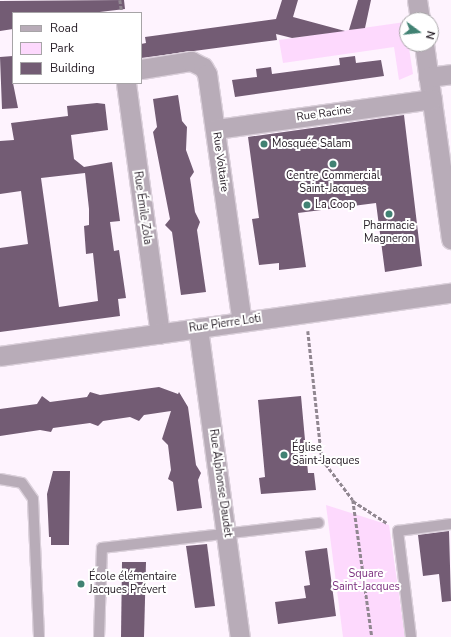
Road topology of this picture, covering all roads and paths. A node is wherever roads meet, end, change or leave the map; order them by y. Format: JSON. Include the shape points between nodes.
{"nodes":[{"id":1,"x":120,"y":0,"type":"edge"},
{"id":2,"x":417,"y":0,"type":"edge"},
{"id":3,"x":122,"y":12,"type":"edge"},
{"id":4,"x":419,"y":12,"type":"edge"},
{"id":5,"x":425,"y":52,"type":"edge"},
{"id":6,"x":142,"y":68,"type":"edge"},
{"id":7,"x":451,"y":74,"type":"edge"},
{"id":8,"x":428,"y":77,"type":"junction"},
{"id":9,"x":126,"y":84,"type":"edge"},
{"id":10,"x":432,"y":99,"type":"junction"},
{"id":11,"x":216,"y":128,"type":"junction"},
{"id":12,"x":451,"y":239,"type":"edge"},
{"id":13,"x":451,"y":293,"type":"edge"},
{"id":14,"x":307,"y":313,"type":"junction"},
{"id":15,"x":242,"y":322,"type":"junction"},
{"id":16,"x":198,"y":328,"type":"junction"},
{"id":17,"x":160,"y":334,"type":"junction"},
{"id":18,"x":0,"y":356,"type":"edge"},
{"id":19,"x":0,"y":479,"type":"edge"},
{"id":20,"x":353,"y":500,"type":"junction"},
{"id":21,"x":319,"y":523,"type":"dead end"},
{"id":22,"x":451,"y":524,"type":"edge"},
{"id":23,"x":398,"y":531,"type":"junction"},
{"id":24,"x":227,"y":533,"type":"junction"},
{"id":25,"x":39,"y":637,"type":"edge"},
{"id":26,"x":99,"y":637,"type":"edge"},
{"id":27,"x":240,"y":637,"type":"edge"},
{"id":28,"x":372,"y":637,"type":"edge"},
{"id":29,"x":411,"y":637,"type":"edge"}],
"edges":[{"from":1,"to":3,"type":"path"},
{"from":2,"to":4,"type":"street"},
{"from":5,"to":8,"type":"street"},
{"from":6,"to":11,"type":"street","name":"Rue Voltaire","via":[[187,62],[203,67],[208,79]]},
{"from":7,"to":8,"type":"street"},
{"from":8,"to":10,"type":"street"},
{"from":9,"to":17,"type":"street","name":"Rue Émile Zola"},
{"from":10,"to":11,"type":"street","name":"Rue Racine"},
{"from":10,"to":12,"type":"street"},
{"from":11,"to":15,"type":"street","name":"Rue Voltaire"},
{"from":13,"to":14,"type":"street","name":"Rue Pierre Loti"},
{"from":14,"to":15,"type":"street","name":"Rue Pierre Loti"},
{"from":14,"to":20,"type":"path","via":[[312,384],[322,458]]},
{"from":15,"to":16,"type":"street","name":"Rue Pierre Loti"},
{"from":16,"to":17,"type":"street","name":"Rue Pierre Loti"},
{"from":16,"to":24,"type":"street","name":"Rue Alphonse Daudet"},
{"from":17,"to":18,"type":"street","name":"Rue Pierre Loti"},
{"from":19,"to":25,"type":"lane","via":[[22,483],[32,494]]},
{"from":20,"to":23,"type":"path"},
{"from":20,"to":28,"type":"path"},
{"from":21,"to":24,"type":"lane"},
{"from":22,"to":23,"type":"lane"},
{"from":23,"to":29,"type":"lane"},
{"from":24,"to":26,"type":"lane","via":[[102,548]]},
{"from":24,"to":27,"type":"street","name":"Rue Alphonse Daudet"}]}
